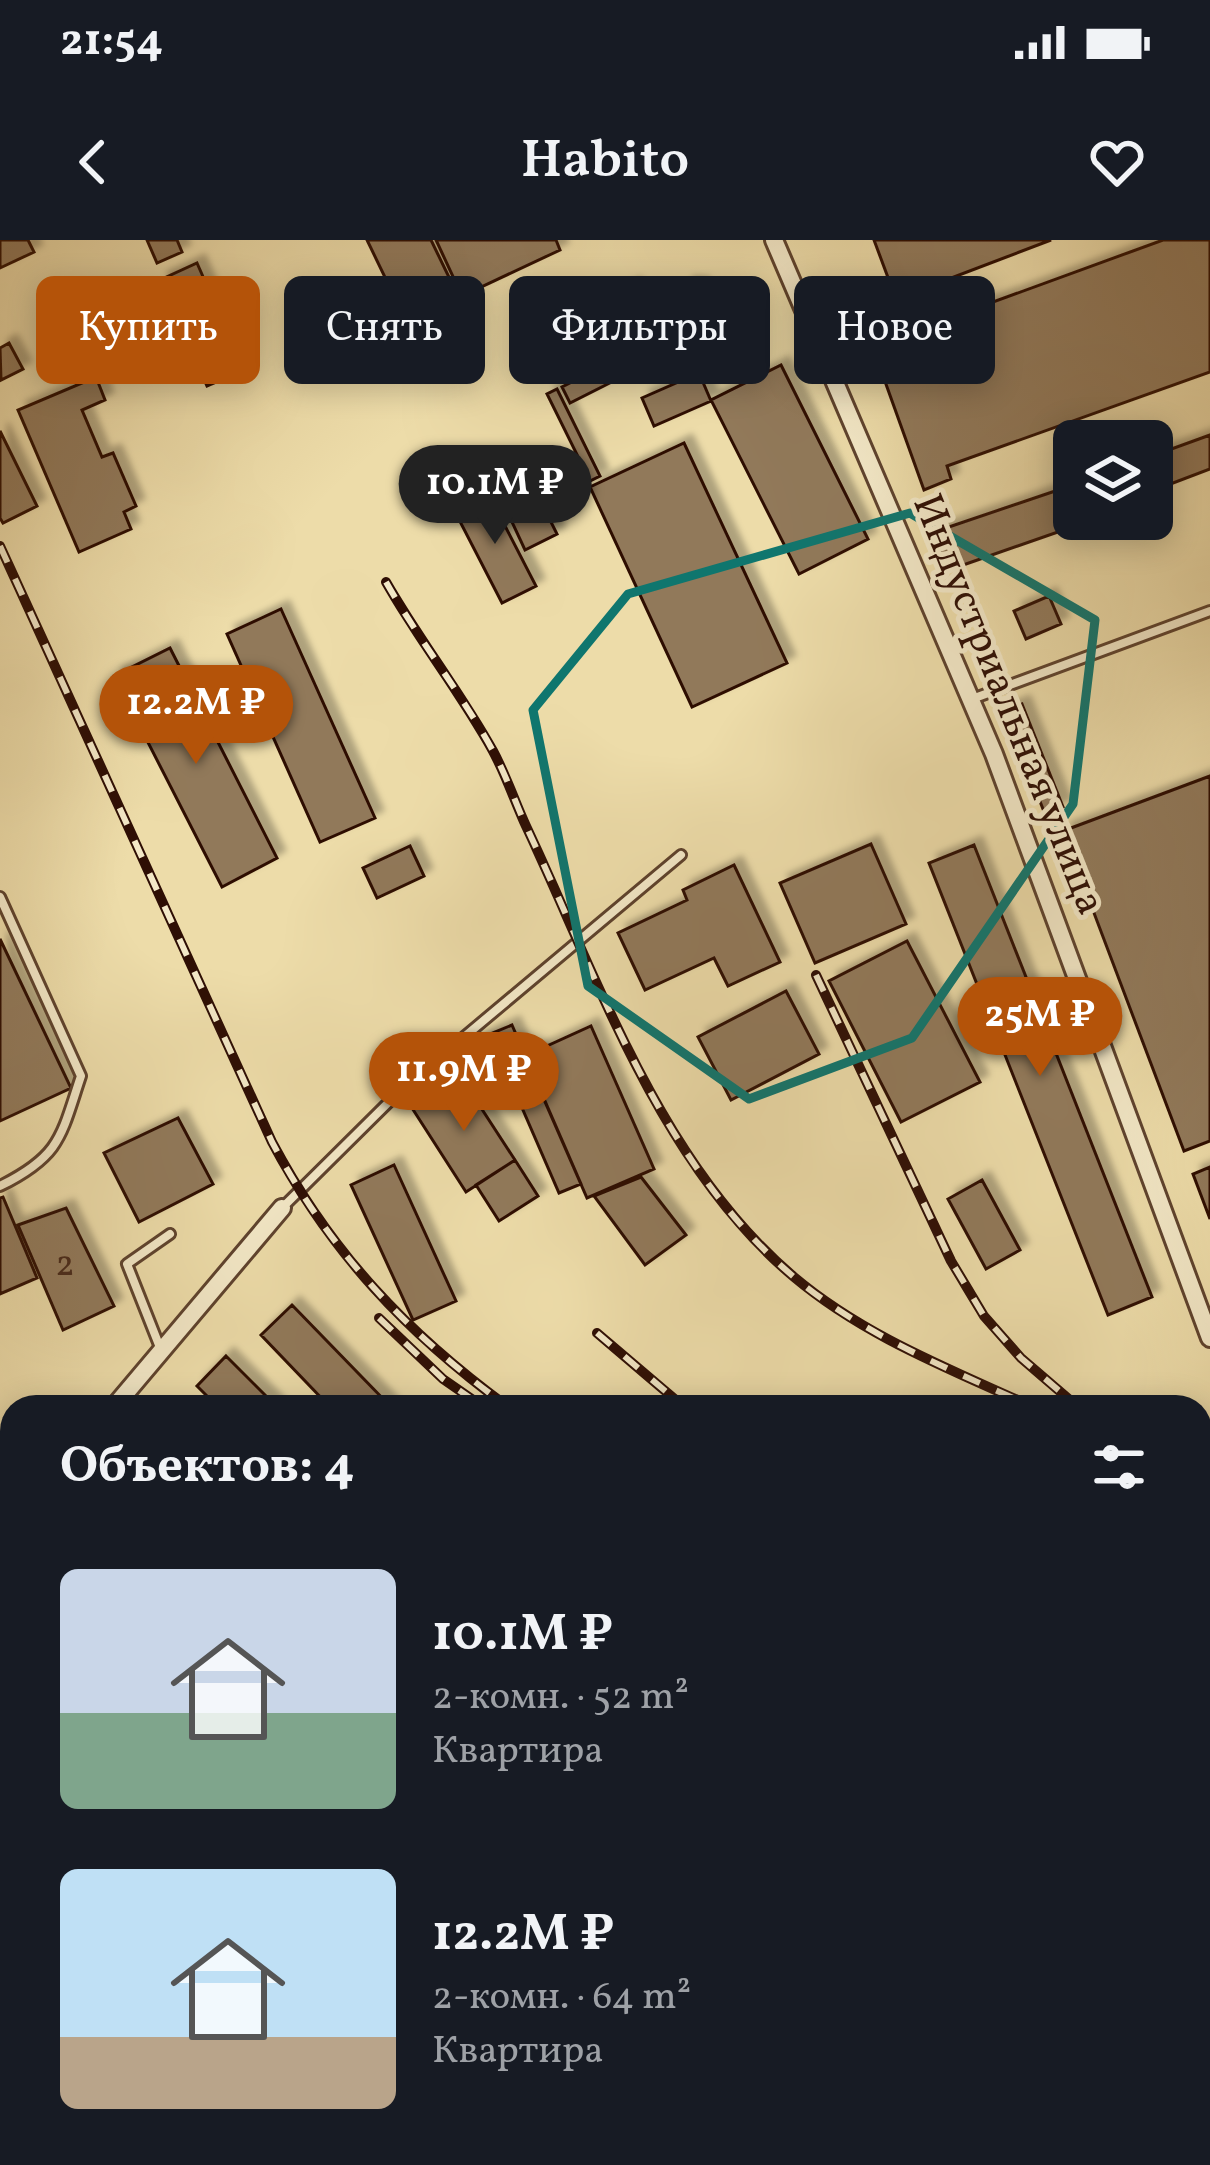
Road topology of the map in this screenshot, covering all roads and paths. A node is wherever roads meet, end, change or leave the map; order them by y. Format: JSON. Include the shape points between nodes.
{"nodes":[{"id":1,"x":774,"y":240,"type":"edge"},
{"id":2,"x":1210,"y":610,"type":"edge"},
{"id":3,"x":970,"y":699,"type":"junction"},
{"id":4,"x":681,"y":855,"type":"dead end"},
{"id":5,"x":0,"y":897,"type":"edge"},
{"id":6,"x":0,"y":1186,"type":"edge"},
{"id":7,"x":282,"y":1208,"type":"joint"},
{"id":8,"x":170,"y":1234,"type":"dead end"},
{"id":9,"x":1203,"y":1299,"type":"edge"},
{"id":10,"x":1210,"y":1338,"type":"edge"},
{"id":11,"x":161,"y":1351,"type":"junction"},
{"id":12,"x":124,"y":1395,"type":"edge"}],
"edges":[{"from":1,"to":3,"type":"street","name":"Индустриальная улица"},
{"from":2,"to":3,"type":"lane"},
{"from":3,"to":9,"type":"street","name":"Индустриальная улица"},
{"from":4,"to":7,"type":"lane","via":[[402,1089]]},
{"from":5,"to":6,"type":"lane","via":[[81,1076],[56,1148]]},
{"from":7,"to":11,"type":"street"},
{"from":8,"to":11,"type":"lane","via":[[127,1264]]},
{"from":9,"to":10,"type":"street","name":"Индустриальная улица"},
{"from":11,"to":12,"type":"street"}]}
